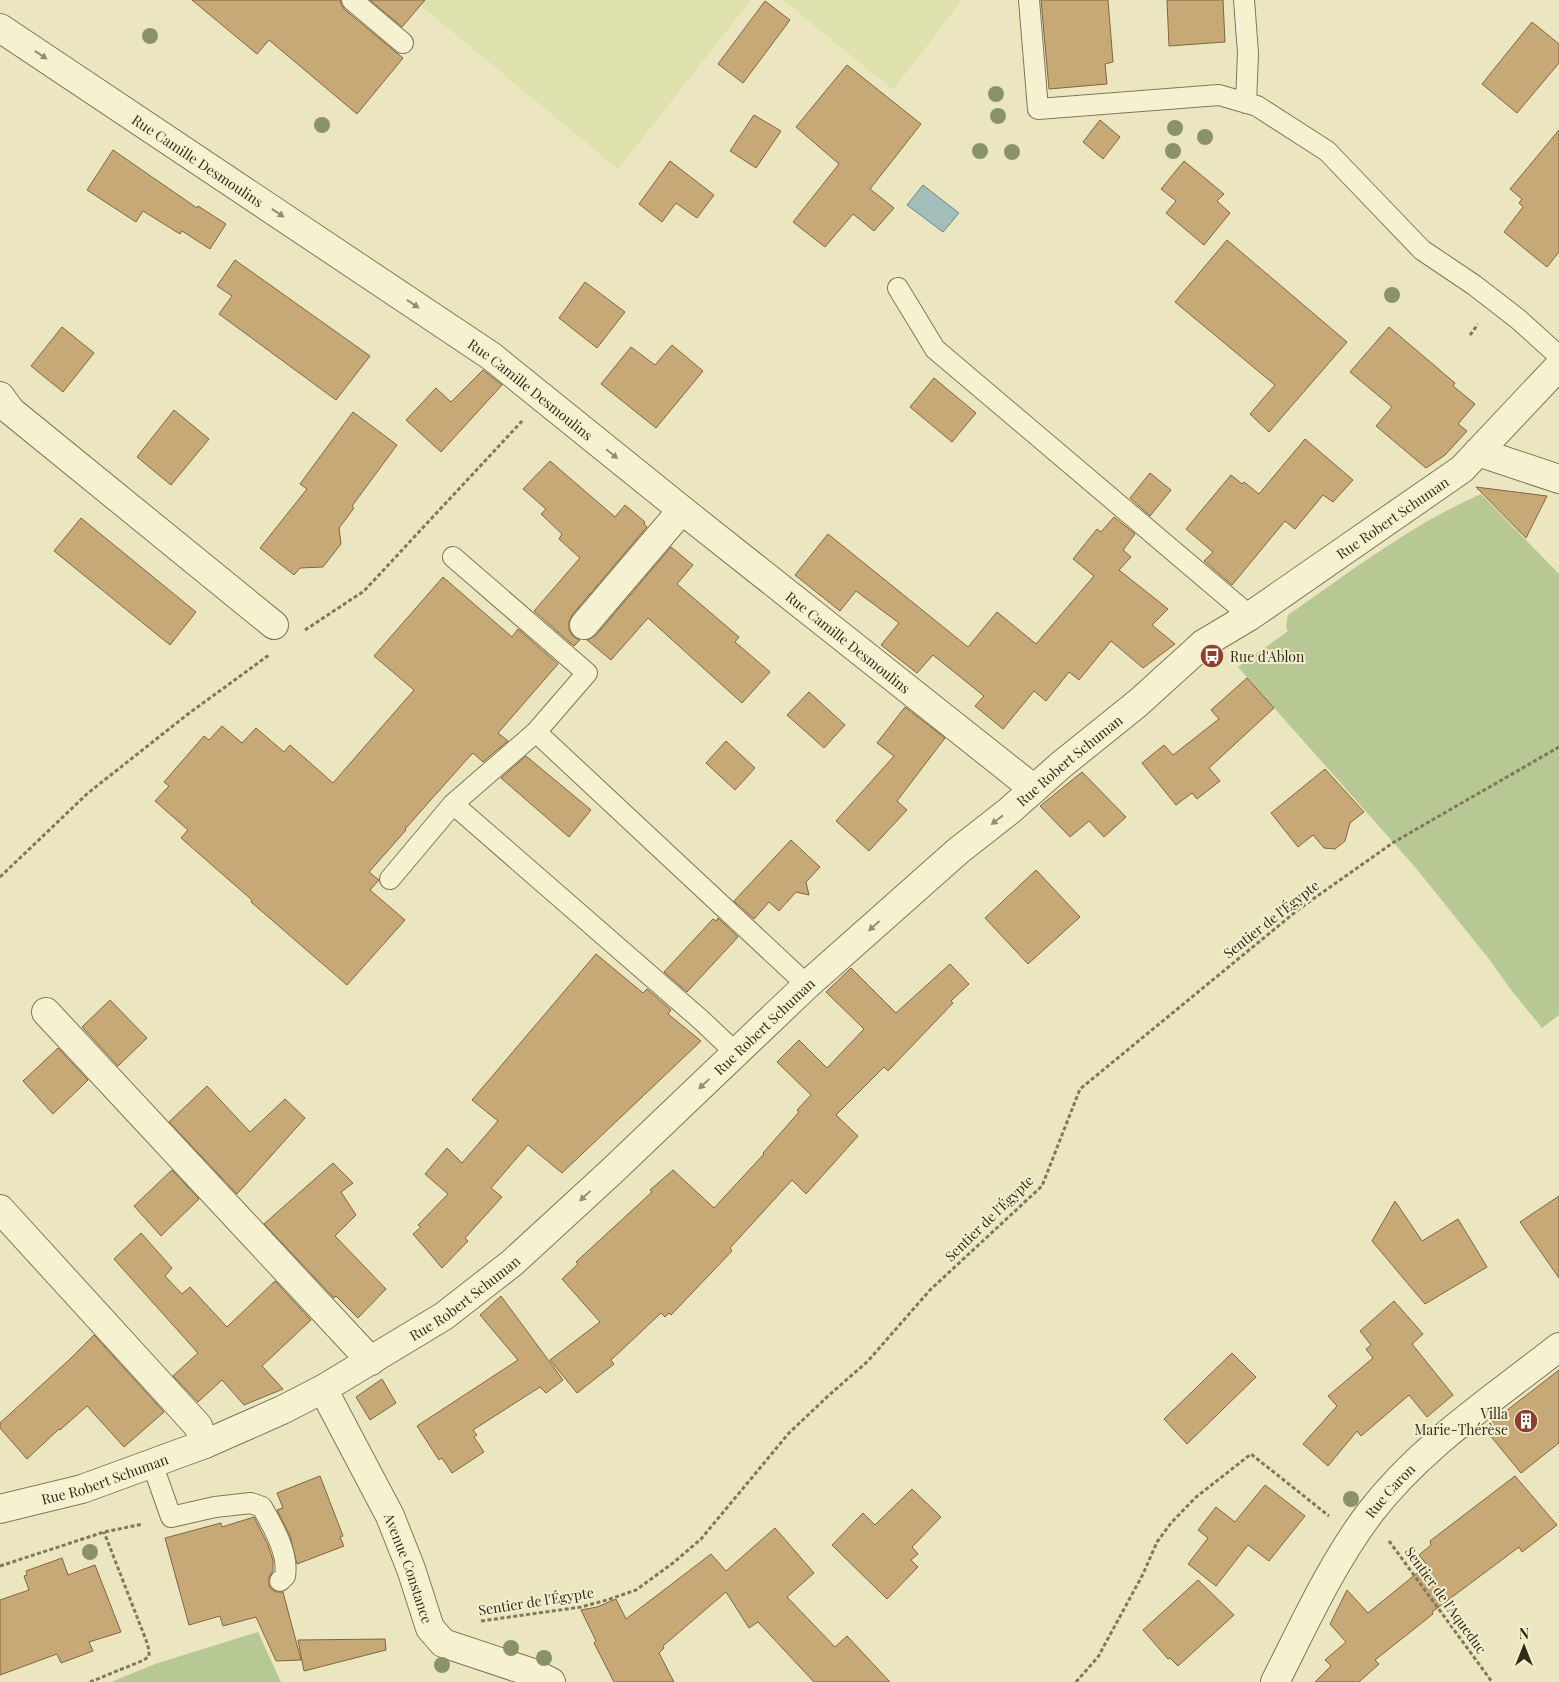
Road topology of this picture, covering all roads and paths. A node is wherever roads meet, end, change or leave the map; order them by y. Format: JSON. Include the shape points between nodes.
{"nodes":[{"id":1,"x":352,"y":0,"type":"edge"},
{"id":2,"x":1029,"y":0,"type":"edge"},
{"id":3,"x":1244,"y":0,"type":"edge"},
{"id":4,"x":0,"y":28,"type":"edge"},
{"id":5,"x":403,"y":43,"type":"dead end"},
{"id":6,"x":1246,"y":103,"type":"junction"},
{"id":7,"x":898,"y":288,"type":"dead end"},
{"id":8,"x":1559,"y":356,"type":"edge"},
{"id":9,"x":1559,"y":366,"type":"edge"},
{"id":10,"x":0,"y":396,"type":"edge"},
{"id":11,"x":1478,"y":452,"type":"junction"},
{"id":12,"x":1559,"y":479,"type":"edge"},
{"id":13,"x":682,"y":510,"type":"junction"},
{"id":14,"x":454,"y":557,"type":"dead end"},
{"id":15,"x":1250,"y":616,"type":"junction"},
{"id":16,"x":584,"y":625,"type":"dead end"},
{"id":17,"x":274,"y":626,"type":"dead end"},
{"id":18,"x":536,"y":732,"type":"junction"},
{"id":19,"x":1559,"y":747,"type":"edge"},
{"id":20,"x":1034,"y":788,"type":"junction"},
{"id":21,"x":453,"y":804,"type":"junction"},
{"id":22,"x":390,"y":879,"type":"dead end"},
{"id":23,"x":807,"y":985,"type":"junction"},
{"id":24,"x":46,"y":1012,"type":"dead end"},
{"id":25,"x":736,"y":1053,"type":"junction"},
{"id":26,"x":0,"y":1209,"type":"edge"},
{"id":27,"x":1559,"y":1347,"type":"edge"},
{"id":28,"x":371,"y":1361,"type":"junction"},
{"id":29,"x":323,"y":1389,"type":"junction"},
{"id":30,"x":205,"y":1444,"type":"junction"},
{"id":31,"x":152,"y":1463,"type":"junction"},
{"id":32,"x":0,"y":1509,"type":"edge"},
{"id":33,"x":171,"y":1518,"type":"junction"},
{"id":34,"x":104,"y":1532,"type":"junction"},
{"id":35,"x":1355,"y":1536,"type":"junction"},
{"id":36,"x":1388,"y":1540,"type":"dead end"},
{"id":37,"x":0,"y":1566,"type":"edge"},
{"id":38,"x":280,"y":1581,"type":"dead end"},
{"id":39,"x":478,"y":1622,"type":"dead end"},
{"id":40,"x":90,"y":1682,"type":"edge"},
{"id":41,"x":550,"y":1682,"type":"edge"},
{"id":42,"x":1076,"y":1682,"type":"edge"},
{"id":43,"x":1274,"y":1682,"type":"edge"},
{"id":44,"x":1492,"y":1682,"type":"edge"}],
"edges":[{"from":1,"to":5,"type":"lane"},
{"from":2,"to":6,"type":"lane","via":[[1038,109],[1219,95]]},
{"from":3,"to":6,"type":"lane","via":[[1248,53]]},
{"from":4,"to":13,"type":"street","name":"Rue Camille Desmoulins","one_way":true,"via":[[491,356]]},
{"from":6,"to":8,"type":"lane","via":[[1257,106],[1327,151],[1422,250],[1518,319]]},
{"from":7,"to":15,"type":"lane","via":[[935,349]]},
{"from":9,"to":11,"type":"street","name":"Rue Robert Schuman"},
{"from":10,"to":17,"type":"street","via":[[11,411]]},
{"from":11,"to":12,"type":"street"},
{"from":11,"to":15,"type":"street","name":"Rue Robert Schuman","via":[[1462,469]]},
{"from":13,"to":16,"type":"street"},
{"from":13,"to":20,"type":"street","name":"Rue Camille Desmoulins"},
{"from":14,"to":18,"type":"lane","via":[[587,673]]},
{"from":15,"to":20,"type":"street","name":"Rue Robert Schuman","via":[[1203,644],[1138,703]]},
{"from":18,"to":21,"type":"lane"},
{"from":18,"to":23,"type":"lane"},
{"from":19,"to":39,"type":"path","name":"Sentier de l'Égypte","via":[[1394,842],[1307,904],[1080,1089],[1042,1186],[930,1290],[868,1361],[788,1433],[702,1539],[673,1563],[636,1590],[607,1600],[581,1607]]},
{"from":20,"to":23,"type":"street","name":"Rue Robert Schuman","one_way":true},
{"from":21,"to":22,"type":"lane"},
{"from":21,"to":25,"type":"lane"},
{"from":23,"to":25,"type":"street","name":"Rue Robert Schuman"},
{"from":24,"to":28,"type":"street"},
{"from":25,"to":28,"type":"street","name":"Rue Robert Schuman","one_way":true,"via":[[512,1263],[444,1316]]},
{"from":26,"to":30,"type":"street","via":[[198,1426]]},
{"from":27,"to":35,"type":"street","name":"Rue Caron","via":[[1445,1435],[1404,1475]]},
{"from":28,"to":29,"type":"street","name":"Rue Robert Schuman"},
{"from":29,"to":30,"type":"street","name":"Rue Robert Schuman"},
{"from":29,"to":41,"type":"street","name":"Avenue Constance","via":[[390,1516],[430,1628],[443,1643],[533,1672]]},
{"from":30,"to":31,"type":"street","name":"Rue Robert Schuman"},
{"from":31,"to":32,"type":"street","name":"Rue Robert Schuman","via":[[82,1489]]},
{"from":31,"to":33,"type":"lane"},
{"from":33,"to":34,"type":"path"},
{"from":33,"to":38,"type":"lane","via":[[215,1507],[250,1503],[262,1507],[285,1559],[285,1576]]},
{"from":34,"to":37,"type":"path"},
{"from":34,"to":40,"type":"path","via":[[146,1640],[149,1656]]},
{"from":35,"to":42,"type":"path","via":[[1251,1454],[1195,1498],[1171,1523],[1157,1542],[1098,1657]]},
{"from":35,"to":43,"type":"street","name":"Rue Caron","via":[[1339,1559]]},
{"from":36,"to":44,"type":"path","name":"Sentier de l'Aqueduc"}]}
